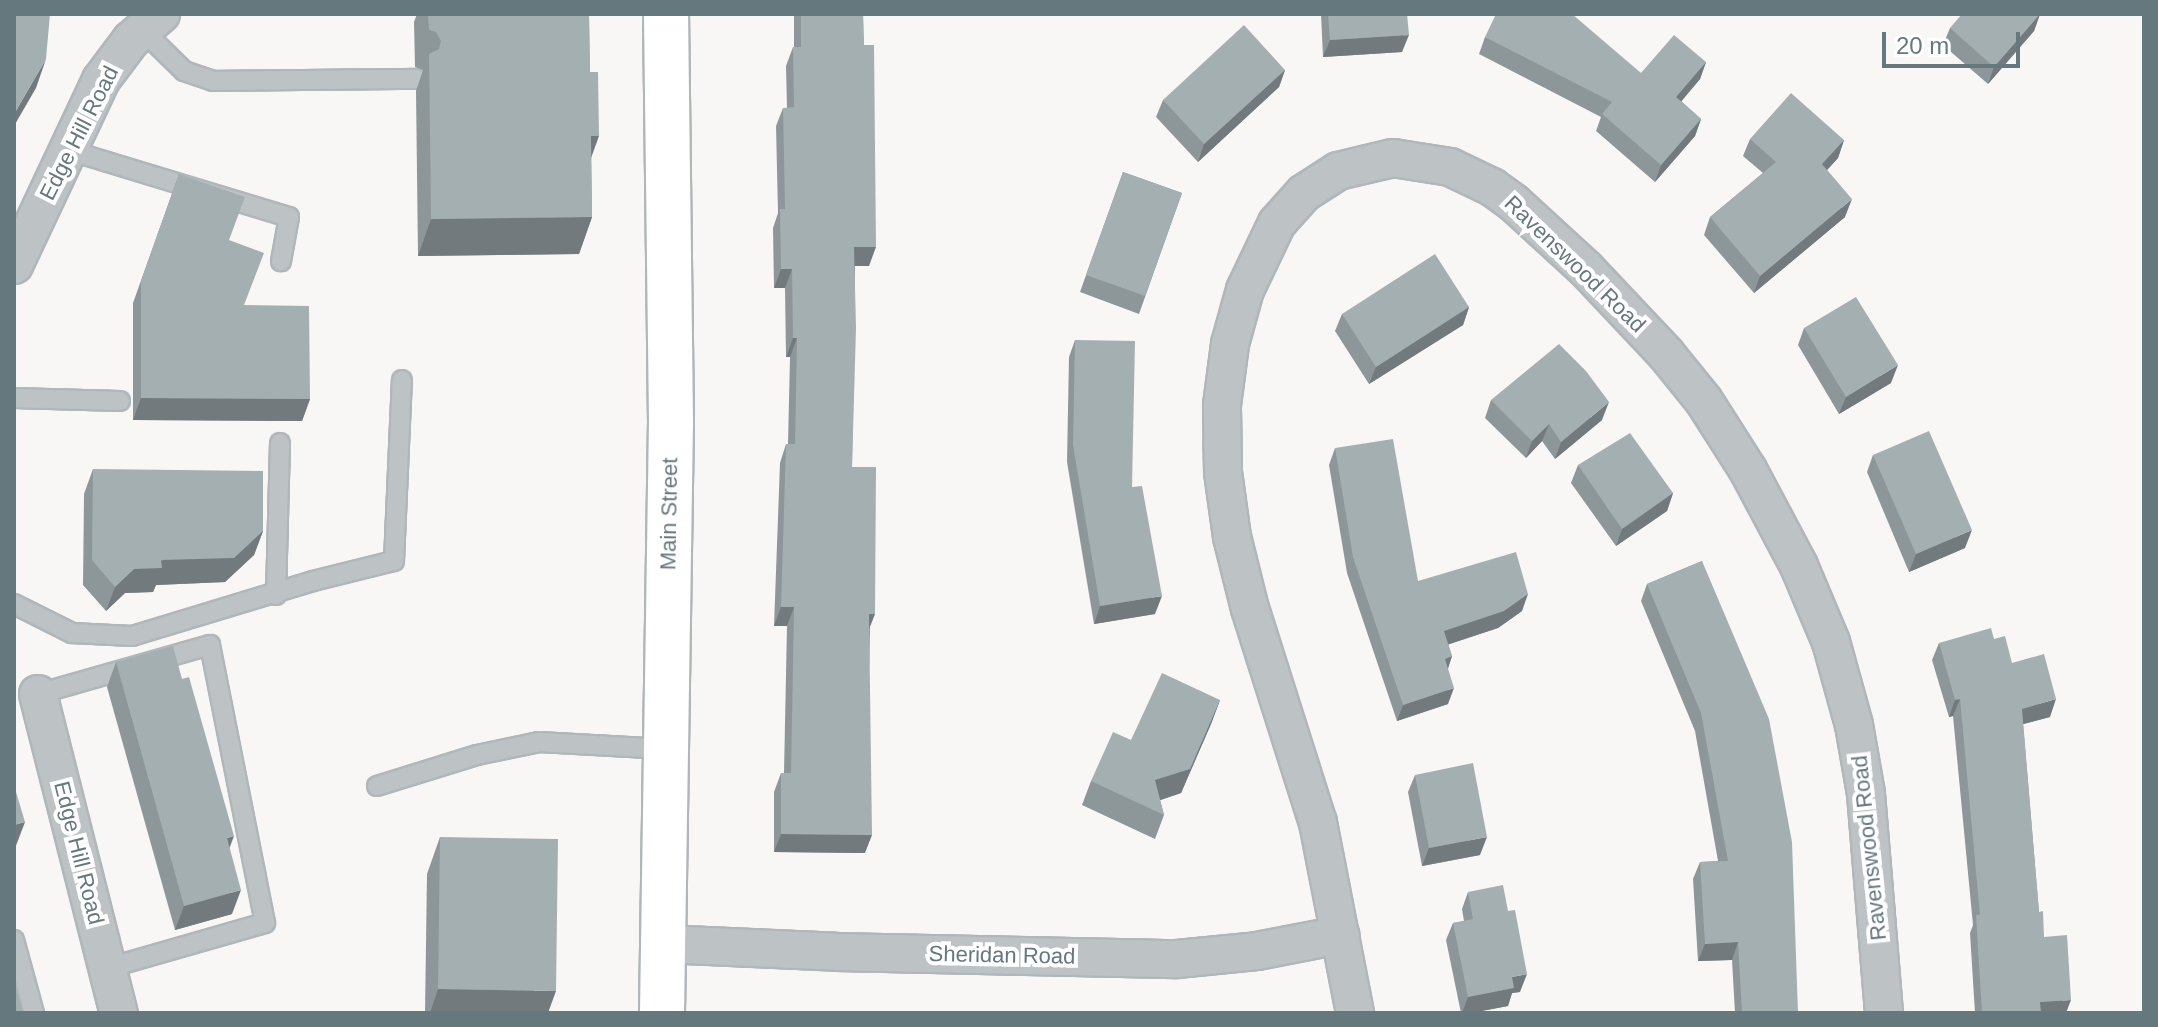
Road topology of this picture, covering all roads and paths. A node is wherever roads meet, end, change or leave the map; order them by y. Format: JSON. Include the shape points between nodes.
{"nodes":[{"id":1,"x":666,"y":14,"type":"edge"},
{"id":2,"x":145,"y":19,"type":"edge"},
{"id":3,"x":416,"y":79,"type":"dead end"},
{"id":4,"x":68,"y":150,"type":"junction"},
{"id":5,"x":281,"y":261,"type":"dead end"},
{"id":6,"x":14,"y":265,"type":"edge"},
{"id":7,"x":402,"y":380,"type":"dead end"},
{"id":8,"x":14,"y":398,"type":"edge"},
{"id":9,"x":120,"y":401,"type":"dead end"},
{"id":10,"x":280,"y":443,"type":"dead end"},
{"id":11,"x":276,"y":595,"type":"junction"},
{"id":12,"x":14,"y":604,"type":"edge"},
{"id":13,"x":38,"y":694,"type":"joint"},
{"id":14,"x":666,"y":749,"type":"junction"},
{"id":15,"x":377,"y":786,"type":"dead end"},
{"id":16,"x":1340,"y":935,"type":"junction"},
{"id":17,"x":14,"y":940,"type":"edge"},
{"id":18,"x":663,"y":944,"type":"junction"},
{"id":19,"x":108,"y":968,"type":"junction"},
{"id":20,"x":34,"y":1013,"type":"edge"},
{"id":21,"x":119,"y":1013,"type":"edge"},
{"id":22,"x":662,"y":1013,"type":"edge"},
{"id":23,"x":1355,"y":1013,"type":"edge"},
{"id":24,"x":1884,"y":1013,"type":"edge"}],
"edges":[{"from":1,"to":14,"type":"main road","name":"Main Street","via":[[671,422]]},
{"from":2,"to":3,"type":"lane","via":[[184,71],[213,81]]},
{"from":2,"to":4,"type":"street","name":"Edge Hill Road","via":[[101,80]]},
{"from":4,"to":5,"type":"lane","via":[[289,217]]},
{"from":4,"to":6,"type":"street","name":"Edge Hill Road"},
{"from":7,"to":11,"type":"lane","via":[[394,561]]},
{"from":8,"to":9,"type":"lane"},
{"from":10,"to":11,"type":"lane"},
{"from":11,"to":12,"type":"lane","via":[[120,637],[72,633]]},
{"from":13,"to":19,"type":"street","name":"Edge Hill Road"},
{"from":13,"to":19,"type":"lane","via":[[210,645],[265,923]]},
{"from":14,"to":15,"type":"lane","via":[[539,742]]},
{"from":14,"to":18,"type":"main road","name":"Main Street"},
{"from":16,"to":18,"type":"street","name":"Sheridan Road","via":[[1177,959]]},
{"from":16,"to":23,"type":"street","name":"Ravenswood Road"},
{"from":16,"to":24,"type":"street","name":"Ravenswood Road","via":[[1304,770],[1250,609],[1232,537],[1223,472],[1222,405],[1230,344],[1245,290],[1277,223],[1304,193],[1338,171],[1411,158],[1471,176],[1549,234],[1666,354],[1748,470],[1826,629],[1854,725],[1869,821]]},
{"from":17,"to":20,"type":"lane"},
{"from":18,"to":22,"type":"main road","name":"Main Street"},
{"from":19,"to":21,"type":"street","name":"Edge Hill Road"}]}
